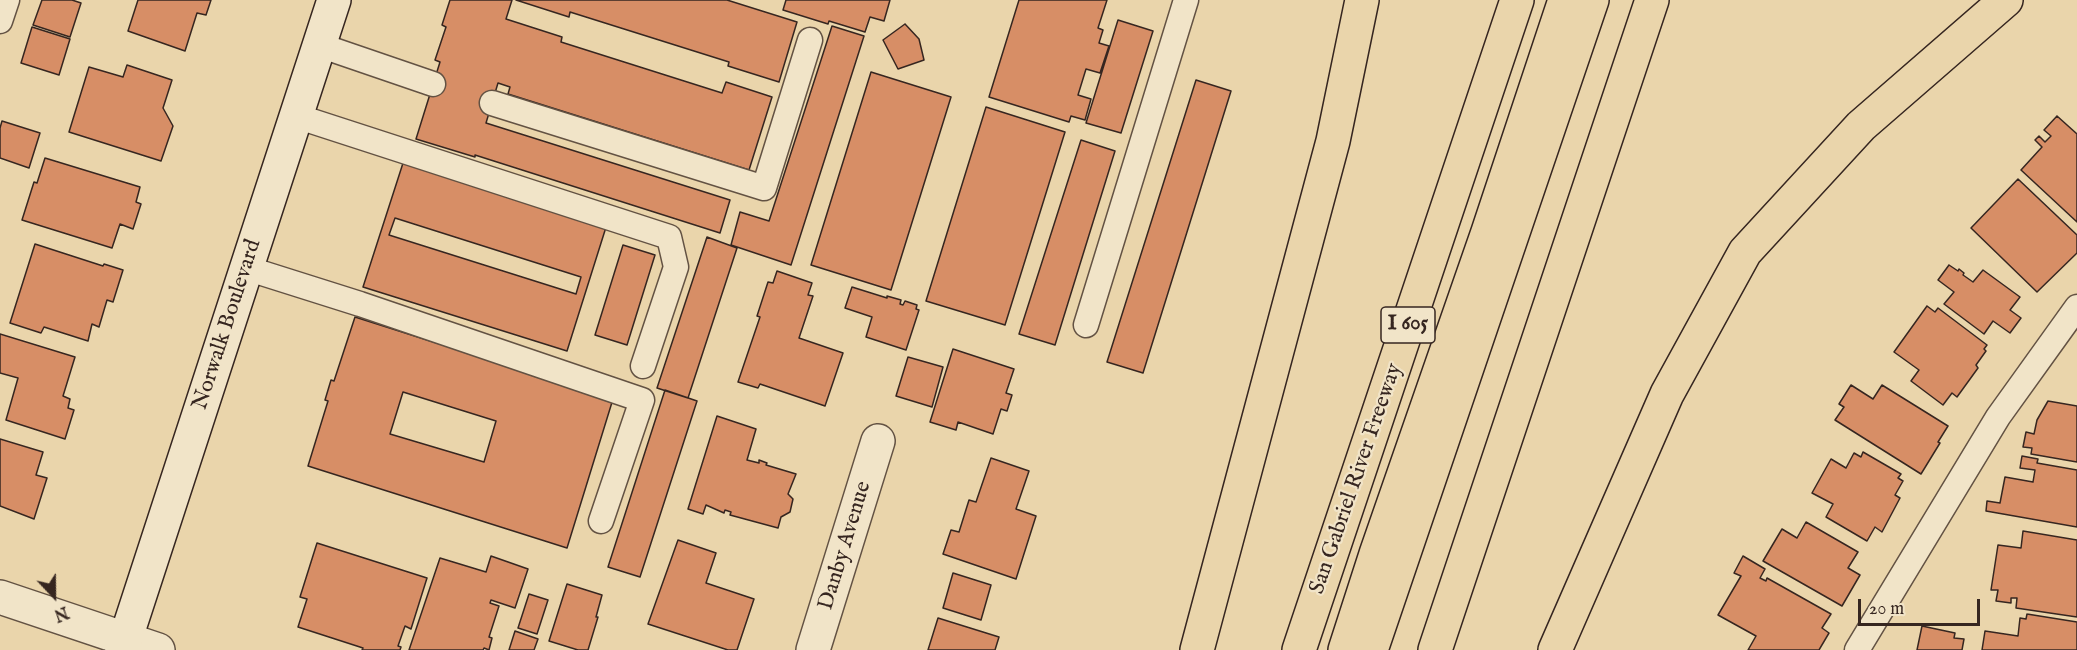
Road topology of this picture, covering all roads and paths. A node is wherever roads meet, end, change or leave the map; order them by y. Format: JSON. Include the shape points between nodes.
{"nodes":[{"id":1,"x":7,"y":0,"type":"edge"},
{"id":2,"x":334,"y":0,"type":"edge"},
{"id":3,"x":1186,"y":0,"type":"edge"},
{"id":4,"x":1362,"y":0,"type":"edge"},
{"id":5,"x":1517,"y":0,"type":"edge"},
{"id":6,"x":1565,"y":0,"type":"edge"},
{"id":7,"x":1592,"y":0,"type":"edge"},
{"id":8,"x":1652,"y":0,"type":"edge"},
{"id":9,"x":2006,"y":0,"type":"edge"},
{"id":10,"x":0,"y":21,"type":"edge"},
{"id":11,"x":810,"y":40,"type":"dead end"},
{"id":12,"x":319,"y":45,"type":"junction"},
{"id":13,"x":433,"y":84,"type":"dead end"},
{"id":14,"x":492,"y":103,"type":"dead end"},
{"id":15,"x":296,"y":116,"type":"junction"},
{"id":16,"x":246,"y":268,"type":"junction"},
{"id":17,"x":2077,"y":307,"type":"edge"},
{"id":18,"x":1086,"y":325,"type":"dead end"},
{"id":19,"x":643,"y":366,"type":"dead end"},
{"id":20,"x":878,"y":441,"type":"dead end"},
{"id":21,"x":601,"y":521,"type":"dead end"},
{"id":22,"x":0,"y":597,"type":"edge"},
{"id":23,"x":124,"y":645,"type":"edge"},
{"id":24,"x":158,"y":650,"type":"edge"},
{"id":25,"x":813,"y":650,"type":"edge"},
{"id":26,"x":1197,"y":650,"type":"edge"},
{"id":27,"x":1299,"y":650,"type":"edge"},
{"id":28,"x":1345,"y":650,"type":"edge"},
{"id":29,"x":1371,"y":650,"type":"edge"},
{"id":30,"x":1435,"y":650,"type":"edge"},
{"id":31,"x":1555,"y":650,"type":"edge"},
{"id":32,"x":1857,"y":650,"type":"edge"}],
"edges":[{"from":1,"to":10,"type":"lane"},
{"from":2,"to":12,"type":"main road","name":"Norwalk Boulevard"},
{"from":3,"to":18,"type":"lane"},
{"from":4,"to":26,"type":"highway","via":[[1333,141]]},
{"from":5,"to":27,"type":"highway","name":"San Gabriel River Freeway","number":"I 605"},
{"from":6,"to":28,"type":"highway"},
{"from":7,"to":29,"type":"highway"},
{"from":8,"to":30,"type":"highway"},
{"from":9,"to":31,"type":"highway","via":[[1861,126],[1745,252],[1667,394]]},
{"from":11,"to":14,"type":"lane","via":[[765,188]]},
{"from":12,"to":13,"type":"lane"},
{"from":12,"to":15,"type":"main road","name":"Norwalk Boulevard"},
{"from":15,"to":16,"type":"main road","name":"Norwalk Boulevard"},
{"from":15,"to":19,"type":"lane","via":[[669,237],[676,267]]},
{"from":16,"to":21,"type":"lane","via":[[642,400]]},
{"from":16,"to":23,"type":"main road","name":"Norwalk Boulevard"},
{"from":17,"to":32,"type":"lane","via":[[1998,417]]},
{"from":20,"to":25,"type":"main road","name":"Danby Avenue"},
{"from":22,"to":23,"type":"main road"},
{"from":23,"to":24,"type":"main road"}]}
